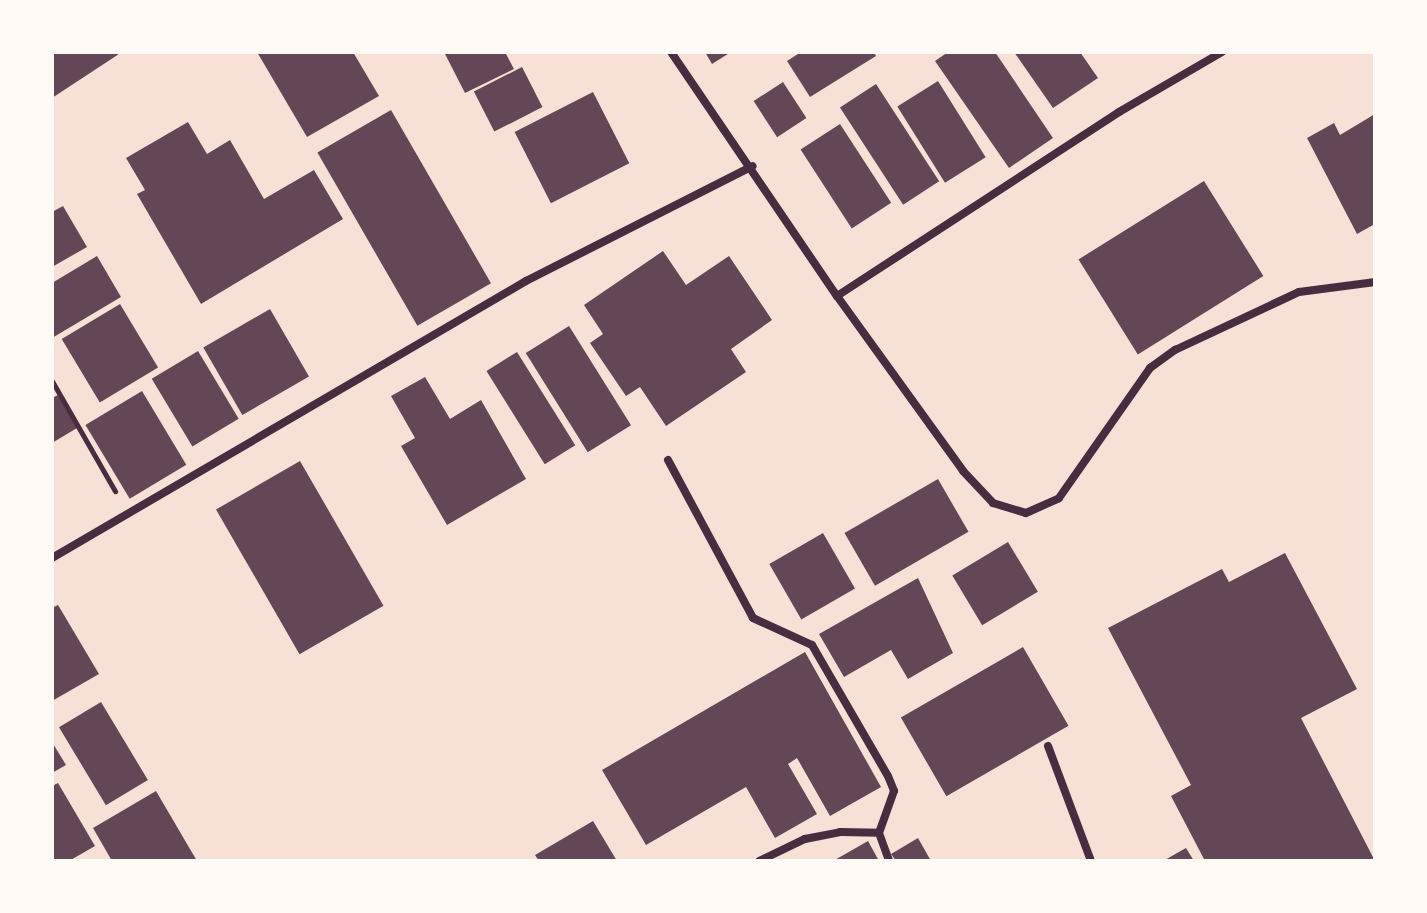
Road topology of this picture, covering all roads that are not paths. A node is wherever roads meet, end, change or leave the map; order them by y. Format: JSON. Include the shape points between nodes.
{"nodes":[{"id":1,"x":671,"y":52,"type":"edge"},
{"id":2,"x":1222,"y":52,"type":"edge"},
{"id":3,"x":753,"y":166,"type":"junction"},
{"id":4,"x":1375,"y":282,"type":"edge"},
{"id":5,"x":837,"y":296,"type":"junction"},
{"id":6,"x":668,"y":460,"type":"dead end"},
{"id":7,"x":52,"y":558,"type":"edge"},
{"id":8,"x":1048,"y":746,"type":"dead end"},
{"id":9,"x":879,"y":833,"type":"junction"},
{"id":10,"x":759,"y":861,"type":"edge"},
{"id":11,"x":889,"y":861,"type":"edge"},
{"id":12,"x":1091,"y":861,"type":"edge"}],
"edges":[{"from":1,"to":3,"type":"street"},
{"from":2,"to":5,"type":"street","via":[[1119,112]]},
{"from":3,"to":5,"type":"street"},
{"from":3,"to":7,"type":"street","via":[[526,281]]},
{"from":4,"to":5,"type":"street","via":[[1299,292],[1175,350],[1150,368],[1059,498],[1026,513],[993,503],[963,471]]},
{"from":6,"to":9,"type":"street","via":[[748,611],[768,627],[812,645],[888,776],[894,791]]},
{"from":8,"to":12,"type":"street"},
{"from":9,"to":10,"type":"street","via":[[840,832],[805,839]]},
{"from":9,"to":11,"type":"street"}]}
